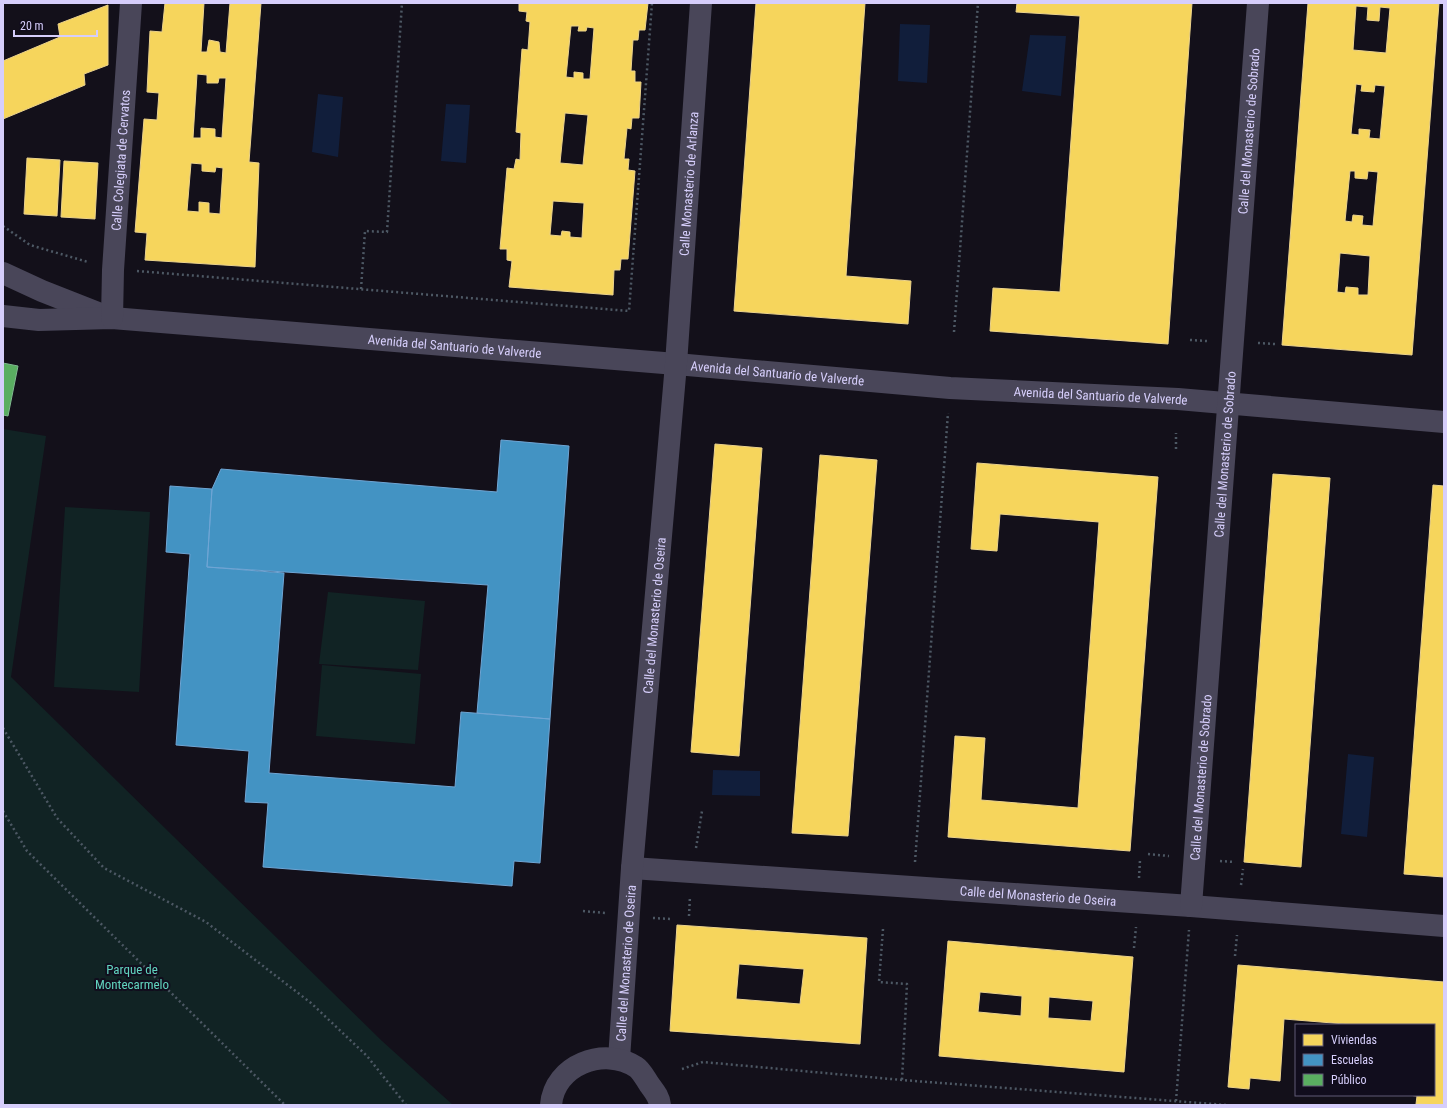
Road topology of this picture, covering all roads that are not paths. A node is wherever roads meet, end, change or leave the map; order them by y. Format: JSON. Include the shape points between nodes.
{"nodes":[{"id":1,"x":131,"y":3,"type":"edge"},
{"id":2,"x":701,"y":3,"type":"edge"},
{"id":3,"x":1258,"y":3,"type":"edge"},
{"id":4,"x":3,"y":273,"type":"edge"},
{"id":5,"x":3,"y":316,"type":"edge"},
{"id":6,"x":112,"y":318,"type":"junction"},
{"id":7,"x":676,"y":364,"type":"junction"},
{"id":8,"x":1229,"y":403,"type":"junction"},
{"id":9,"x":1444,"y":422,"type":"edge"},
{"id":10,"x":632,"y":868,"type":"junction"},
{"id":11,"x":1191,"y":906,"type":"junction"},
{"id":12,"x":1444,"y":926,"type":"edge"},
{"id":13,"x":619,"y":1059,"type":"junction"},
{"id":14,"x":551,"y":1105,"type":"edge"},
{"id":15,"x":660,"y":1105,"type":"edge"}],
"edges":[{"from":1,"to":6,"type":"street","name":"Calle Colegiata de Cervatos"},
{"from":2,"to":7,"type":"street","name":"Calle Monasterio de Arlanza"},
{"from":3,"to":8,"type":"street","name":"Calle del Monasterio de Sobrado"},
{"from":4,"to":6,"type":"street","name":"Avenida del Santuario de Valverde"},
{"from":5,"to":6,"type":"street","name":"Avenida del Santuario de Valverde","via":[[38,320]]},
{"from":6,"to":7,"type":"street","name":"Avenida del Santuario de Valverde"},
{"from":7,"to":8,"type":"street","name":"Avenida del Santuario de Valverde","via":[[950,388]]},
{"from":7,"to":10,"type":"street","name":"Calle del Monasterio de Oseira"},
{"from":8,"to":9,"type":"street","name":"Avenida del Santuario de Valverde"},
{"from":8,"to":11,"type":"street","name":"Calle del Monasterio de Sobrado"},
{"from":10,"to":11,"type":"street","name":"Calle del Monasterio de Oseira"},
{"from":10,"to":13,"type":"street","name":"Calle del Monasterio de Oseira"},
{"from":11,"to":12,"type":"street","name":"Calle del Monasterio de Oseira"},
{"from":13,"to":14,"type":"street","via":[[584,1061],[570,1070],[558,1083]]},
{"from":13,"to":15,"type":"street","via":[[637,1067],[659,1098]]}]}
